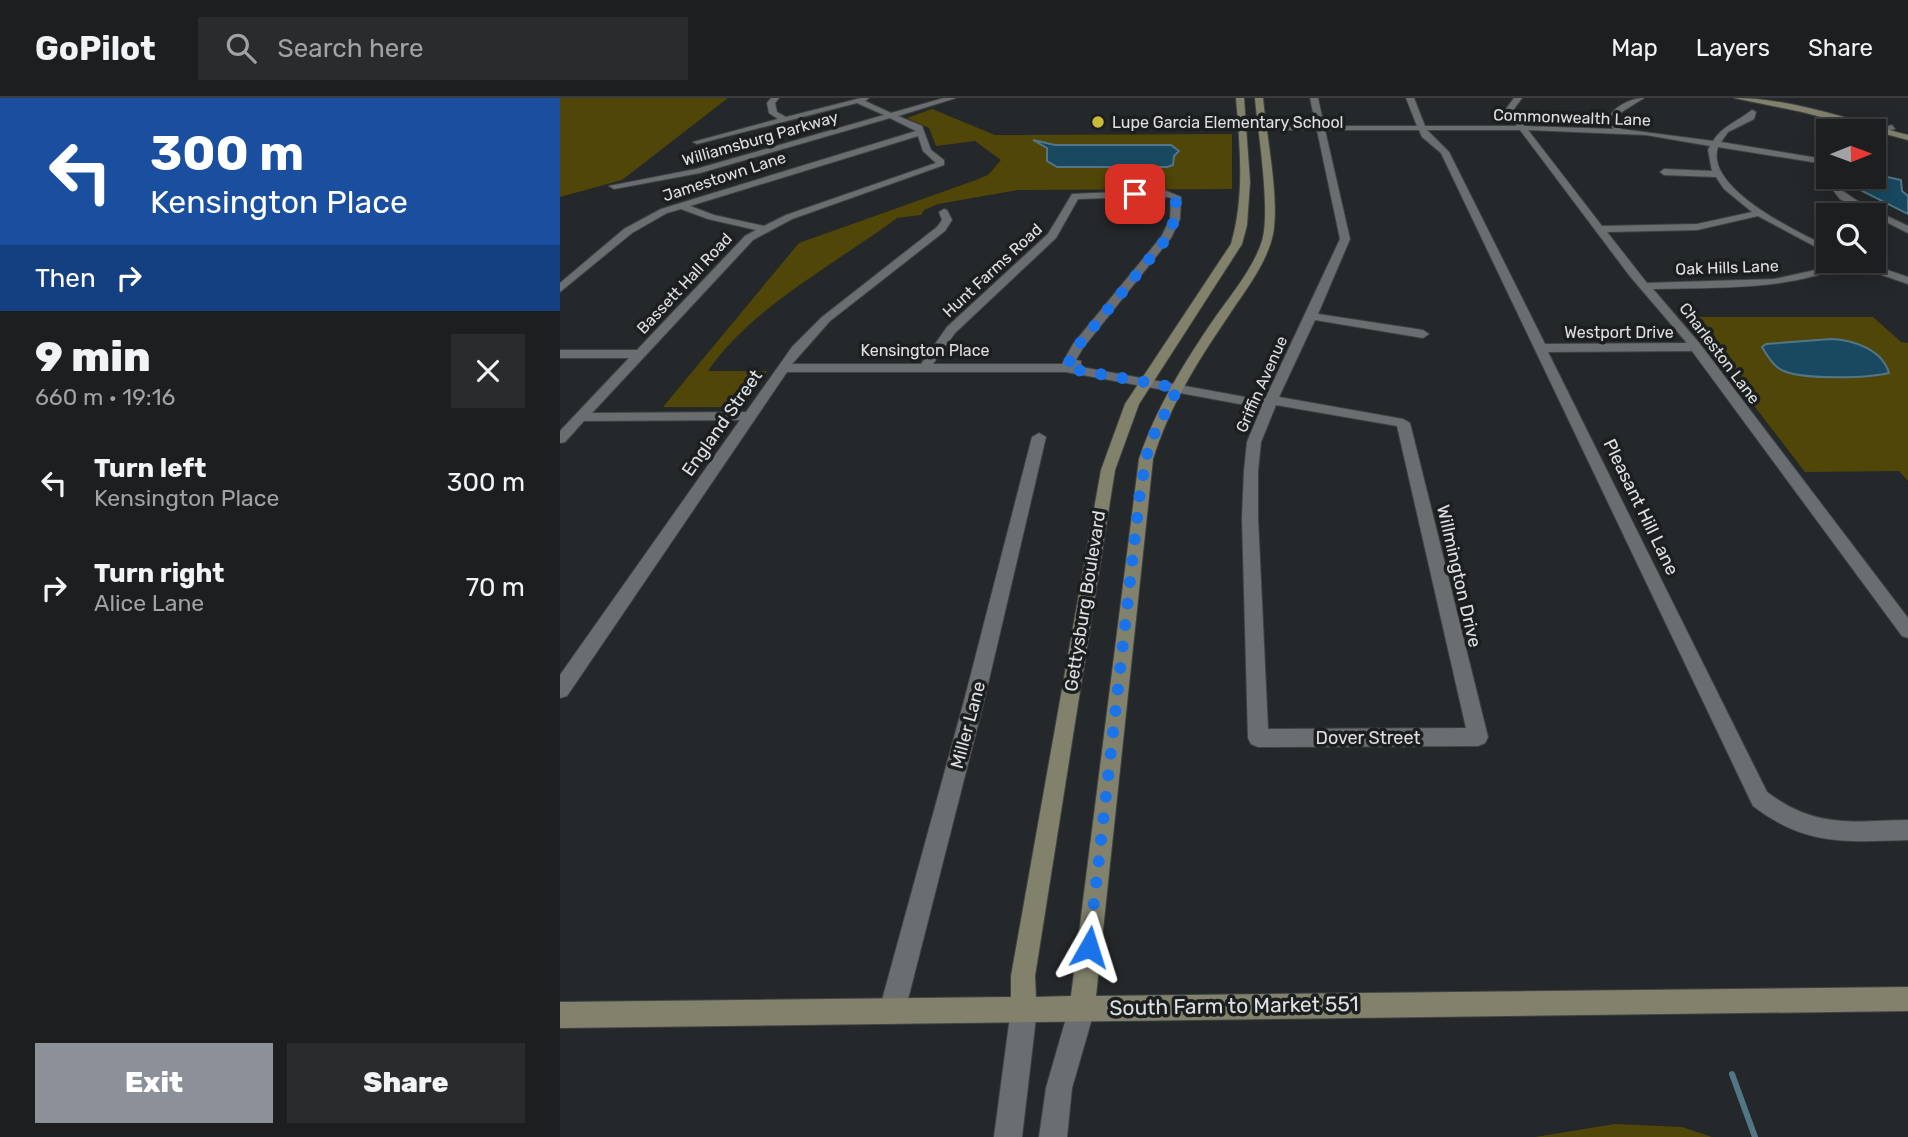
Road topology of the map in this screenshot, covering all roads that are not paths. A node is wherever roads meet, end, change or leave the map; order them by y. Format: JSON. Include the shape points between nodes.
{"nodes":[{"id":1,"x":775,"y":98,"type":"edge"},
{"id":2,"x":870,"y":98,"type":"edge"},
{"id":3,"x":952,"y":98,"type":"edge"},
{"id":4,"x":1240,"y":98,"type":"edge"},
{"id":5,"x":1259,"y":98,"type":"edge"},
{"id":6,"x":1314,"y":98,"type":"edge"},
{"id":7,"x":1410,"y":98,"type":"edge"},
{"id":8,"x":1518,"y":98,"type":"edge"},
{"id":9,"x":1640,"y":98,"type":"edge"},
{"id":10,"x":1738,"y":98,"type":"edge"},
{"id":11,"x":1769,"y":98,"type":"edge"},
{"id":12,"x":858,"y":101,"type":"junction"},
{"id":13,"x":848,"y":104,"type":"junction"},
{"id":14,"x":1752,"y":111,"type":"dead end"},
{"id":15,"x":890,"y":115,"type":"junction"},
{"id":16,"x":880,"y":118,"type":"junction"},
{"id":17,"x":1826,"y":119,"type":"edge"},
{"id":18,"x":785,"y":120,"type":"junction"},
{"id":19,"x":1892,"y":127,"type":"junction"},
{"id":20,"x":1263,"y":128,"type":"junction"},
{"id":21,"x":1320,"y":128,"type":"junction"},
{"id":22,"x":1421,"y":128,"type":"junction"},
{"id":23,"x":1522,"y":128,"type":"junction"},
{"id":24,"x":1241,"y":129,"type":"junction"},
{"id":25,"x":1886,"y":129,"type":"edge"},
{"id":26,"x":1908,"y":131,"type":"edge"},
{"id":27,"x":1618,"y":132,"type":"junction"},
{"id":28,"x":919,"y":133,"type":"junction"},
{"id":29,"x":1886,"y":133,"type":"edge"},
{"id":30,"x":1908,"y":138,"type":"edge"},
{"id":31,"x":697,"y":142,"type":"dead end"},
{"id":32,"x":1717,"y":142,"type":"junction"},
{"id":33,"x":1816,"y":160,"type":"edge"},
{"id":34,"x":1664,"y":172,"type":"dead end"},
{"id":35,"x":1719,"y":174,"type":"junction"},
{"id":36,"x":614,"y":187,"type":"dead end"},
{"id":37,"x":1837,"y":189,"type":"edge"},
{"id":38,"x":679,"y":205,"type":"junction"},
{"id":39,"x":944,"y":212,"type":"dead end"},
{"id":40,"x":1759,"y":213,"type":"junction"},
{"id":41,"x":764,"y":229,"type":"junction"},
{"id":42,"x":1600,"y":229,"type":"junction"},
{"id":43,"x":1908,"y":230,"type":"edge"},
{"id":44,"x":1816,"y":244,"type":"edge"},
{"id":45,"x":1824,"y":273,"type":"edge"},
{"id":46,"x":1885,"y":273,"type":"edge"},
{"id":47,"x":1908,"y":281,"type":"edge"},
{"id":48,"x":1645,"y":286,"type":"junction"},
{"id":49,"x":560,"y":289,"type":"edge"},
{"id":50,"x":1311,"y":316,"type":"junction"},
{"id":51,"x":1423,"y":334,"type":"dead end"},
{"id":52,"x":1696,"y":347,"type":"junction"},
{"id":53,"x":1542,"y":348,"type":"junction"},
{"id":54,"x":560,"y":354,"type":"edge"},
{"id":55,"x":640,"y":354,"type":"junction"},
{"id":56,"x":925,"y":367,"type":"junction"},
{"id":57,"x":784,"y":368,"type":"junction"},
{"id":58,"x":1066,"y":368,"type":"junction"},
{"id":59,"x":1150,"y":378,"type":"junction"},
{"id":60,"x":1181,"y":383,"type":"junction"},
{"id":61,"x":1271,"y":400,"type":"junction"},
{"id":62,"x":750,"y":416,"type":"junction"},
{"id":63,"x":580,"y":417,"type":"junction"},
{"id":64,"x":1403,"y":423,"type":"joint"},
{"id":65,"x":1040,"y":437,"type":"dead end"},
{"id":66,"x":560,"y":439,"type":"edge"},
{"id":67,"x":1908,"y":631,"type":"edge"},
{"id":68,"x":560,"y":690,"type":"edge"},
{"id":69,"x":1478,"y":737,"type":"joint"},
{"id":70,"x":1258,"y":738,"type":"joint"},
{"id":71,"x":1908,"y":830,"type":"edge"},
{"id":72,"x":1908,"y":999,"type":"edge"},
{"id":73,"x":1082,"y":1008,"type":"junction"},
{"id":74,"x":1024,"y":1009,"type":"junction"},
{"id":75,"x":892,"y":1011,"type":"junction"},
{"id":76,"x":560,"y":1015,"type":"edge"},
{"id":77,"x":1007,"y":1137,"type":"edge"},
{"id":78,"x":1053,"y":1137,"type":"edge"}],
"edges":[{"from":1,"to":18,"type":"street","via":[[773,113]]},
{"from":2,"to":12,"type":"street"},
{"from":3,"to":15,"type":"street","name":"Williamsburg Parkway"},
{"from":4,"to":24,"type":"street","name":"Gettysburg Boulevard"},
{"from":5,"to":20,"type":"street"},
{"from":6,"to":21,"type":"street","name":"Griffin Avenue"},
{"from":7,"to":22,"type":"street","name":"Pleasant Hill Lane"},
{"from":8,"to":23,"type":"street","name":"Charleston Lane","via":[[1510,109]]},
{"from":9,"to":27,"type":"street","via":[[1614,114]]},
{"from":10,"to":17,"type":"street"},
{"from":11,"to":19,"type":"street"},
{"from":12,"to":13,"type":"street"},
{"from":12,"to":15,"type":"street"},
{"from":13,"to":16,"type":"street"},
{"from":13,"to":18,"type":"street"},
{"from":14,"to":32,"type":"street","via":[[1751,117],[1721,134]]},
{"from":15,"to":16,"type":"street","name":"Williamsburg Parkway"},
{"from":15,"to":28,"type":"street","via":[[919,128]]},
{"from":16,"to":28,"type":"street"},
{"from":16,"to":36,"type":"street","name":"Williamsburg Parkway","via":[[697,171]]},
{"from":18,"to":31,"type":"street"},
{"from":19,"to":25,"type":"street"},
{"from":19,"to":26,"type":"street"},
{"from":20,"to":21,"type":"street","name":"Commonwealth Lane"},
{"from":20,"to":24,"type":"street"},
{"from":20,"to":60,"type":"street","via":[[1270,216],[1267,240]]},
{"from":21,"to":22,"type":"street","name":"Commonwealth Lane"},
{"from":21,"to":50,"type":"street","name":"Griffin Avenue","via":[[1345,239]]},
{"from":22,"to":23,"type":"street","name":"Commonwealth Lane"},
{"from":22,"to":53,"type":"street","name":"Pleasant Hill Lane","via":[[1445,152]]},
{"from":23,"to":27,"type":"street","name":"Commonwealth Lane"},
{"from":23,"to":42,"type":"street","name":"Charleston Lane"},
{"from":24,"to":59,"type":"street","name":"Gettysburg Boulevard","via":[[1244,215],[1236,247]]},
{"from":27,"to":32,"type":"street","name":"Commonwealth Lane"},
{"from":28,"to":38,"type":"street","name":"Jamestown Lane"},
{"from":28,"to":41,"type":"street","name":"Bassett Hall Road","via":[[940,165]]},
{"from":29,"to":30,"type":"street"},
{"from":32,"to":33,"type":"street","name":"Commonwealth Lane"},
{"from":32,"to":35,"type":"street","via":[[1713,161]]},
{"from":34,"to":35,"type":"street"},
{"from":35,"to":40,"type":"street","via":[[1737,197]]},
{"from":37,"to":43,"type":"street","via":[[1843,197]]},
{"from":38,"to":41,"type":"street","via":[[712,218]]},
{"from":38,"to":49,"type":"street","name":"Jamestown Lane","via":[[638,223]]},
{"from":39,"to":57,"type":"street","name":"England Street","via":[[947,220],[941,229],[826,319]]},
{"from":40,"to":42,"type":"street","via":[[1697,227]]},
{"from":40,"to":44,"type":"street"},
{"from":41,"to":55,"type":"street","name":"Bassett Hall Road","via":[[740,246]]},
{"from":42,"to":48,"type":"street","name":"Charleston Lane"},
{"from":45,"to":48,"type":"street","name":"Oak Hills Lane","via":[[1776,283]]},
{"from":46,"to":47,"type":"street"},
{"from":48,"to":52,"type":"street","name":"Charleston Lane"},
{"from":50,"to":51,"type":"street"},
{"from":50,"to":61,"type":"street","name":"Griffin Avenue"},
{"from":52,"to":53,"type":"street","name":"Westport Drive"},
{"from":52,"to":67,"type":"street","name":"Charleston Lane"},
{"from":53,"to":71,"type":"street","name":"Pleasant Hill Lane","via":[[1760,799],[1793,824],[1812,830]]},
{"from":54,"to":55,"type":"street"},
{"from":55,"to":63,"type":"street","name":"Bassett Hall Road"},
{"from":56,"to":57,"type":"street","name":"Kensington Place"},
{"from":56,"to":58,"type":"street","name":"Kensington Place"},
{"from":56,"to":58,"type":"street","name":"Hunt Farms Road","via":[[951,330],[1052,236],[1073,197],[1173,195],[1178,199],[1175,219],[1166,239],[1077,347]]},
{"from":57,"to":62,"type":"street","name":"England Street"},
{"from":58,"to":59,"type":"street","name":"Kensington Place"},
{"from":59,"to":60,"type":"street","name":"Kensington Place"},
{"from":59,"to":74,"type":"street","name":"Gettysburg Boulevard","via":[[1121,429],[1105,484],[1023,976]]},
{"from":60,"to":61,"type":"street","name":"Kensington Place","via":[[1261,393]]},
{"from":60,"to":73,"type":"street","via":[[1149,444],[1140,492]]},
{"from":61,"to":64,"type":"street","name":"Kensington Place"},
{"from":61,"to":70,"type":"street","name":"Griffin Avenue","via":[[1254,442],[1251,471]]},
{"from":62,"to":63,"type":"street"},
{"from":62,"to":68,"type":"street","name":"England Street"},
{"from":63,"to":66,"type":"street","name":"Bassett Hall Road"},
{"from":64,"to":69,"type":"street","name":"Willmington Drive"},
{"from":65,"to":75,"type":"street","name":"Miller Lane"},
{"from":69,"to":70,"type":"street","name":"Dover Street"},
{"from":72,"to":73,"type":"street","name":"South Farm to Market 551"},
{"from":73,"to":74,"type":"street","name":"South Farm to Market 551"},
{"from":73,"to":78,"type":"street","via":[[1059,1088]]},
{"from":74,"to":75,"type":"street","name":"South Farm to Market 551"},
{"from":74,"to":77,"type":"street","name":"Gettysburg Boulevard"},
{"from":75,"to":76,"type":"street","name":"South Farm to Market 551"}]}
